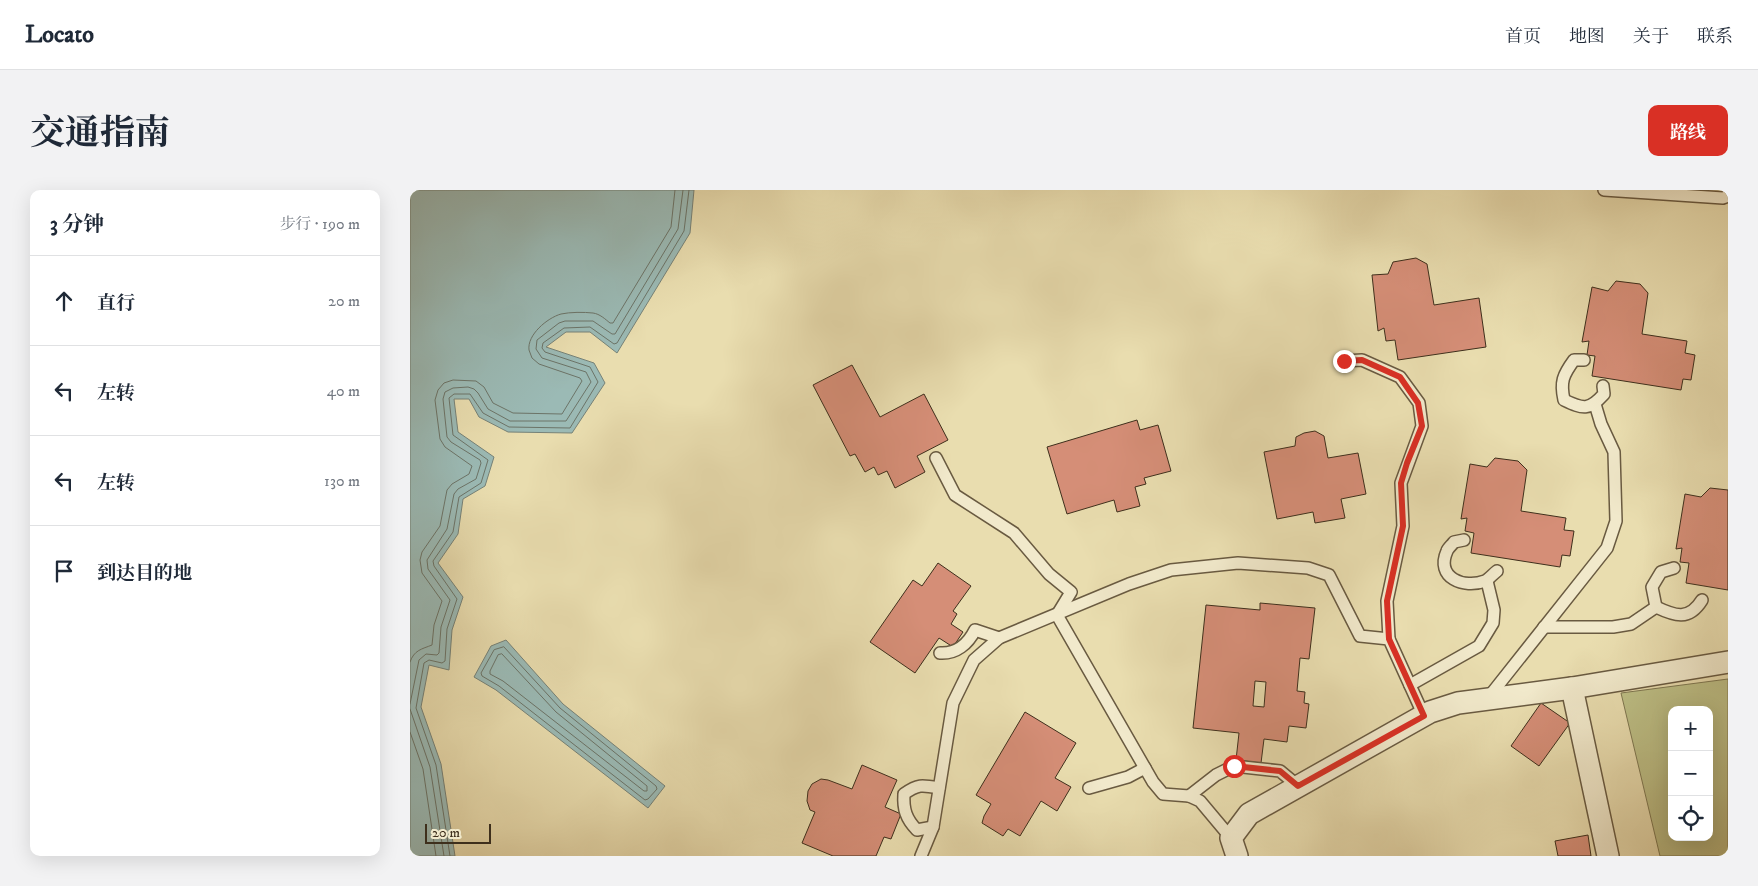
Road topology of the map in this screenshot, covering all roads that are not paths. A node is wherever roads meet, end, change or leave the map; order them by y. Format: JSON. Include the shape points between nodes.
{"nodes":[{"id":1,"x":1604,"y":190,"type":"edge"},
{"id":2,"x":1728,"y":196,"type":"edge"},
{"id":3,"x":1584,"y":360,"type":"dead end"},
{"id":4,"x":1344,"y":361,"type":"dead end"},
{"id":5,"x":1603,"y":386,"type":"dead end"},
{"id":6,"x":1595,"y":404,"type":"junction"},
{"id":7,"x":936,"y":458,"type":"dead end"},
{"id":8,"x":1464,"y":540,"type":"dead end"},
{"id":9,"x":1674,"y":568,"type":"dead end"},
{"id":10,"x":1497,"y":570,"type":"dead end"},
{"id":11,"x":1487,"y":581,"type":"junction"},
{"id":12,"x":1702,"y":600,"type":"dead end"},
{"id":13,"x":1656,"y":607,"type":"junction"},
{"id":14,"x":1057,"y":615,"type":"junction"},
{"id":15,"x":1544,"y":627,"type":"junction"},
{"id":16,"x":999,"y":638,"type":"junction"},
{"id":17,"x":1389,"y":639,"type":"junction"},
{"id":18,"x":940,"y":653,"type":"dead end"},
{"id":19,"x":1728,"y":662,"type":"edge"},
{"id":20,"x":1410,"y":685,"type":"junction"},
{"id":21,"x":1572,"y":688,"type":"junction"},
{"id":22,"x":1487,"y":699,"type":"junction"},
{"id":23,"x":1424,"y":716,"type":"junction"},
{"id":24,"x":1145,"y":768,"type":"junction"},
{"id":25,"x":1298,"y":786,"type":"junction"},
{"id":26,"x":939,"y":788,"type":"junction"},
{"id":27,"x":1089,"y":788,"type":"dead end"},
{"id":28,"x":1189,"y":796,"type":"junction"},
{"id":29,"x":933,"y":827,"type":"junction"},
{"id":30,"x":1234,"y":847,"type":"edge"},
{"id":31,"x":921,"y":856,"type":"edge"},
{"id":32,"x":1608,"y":856,"type":"edge"}],
"edges":[{"from":1,"to":2,"type":"lane"},
{"from":3,"to":6,"type":"lane","via":[[1574,360],[1565,372],[1561,386],[1564,400],[1579,408]]},
{"from":4,"to":17,"type":"lane","via":[[1362,360],[1400,377],[1420,411],[1422,426],[1401,483],[1403,526],[1387,601]]},
{"from":5,"to":6,"type":"lane","via":[[1604,394]]},
{"from":6,"to":15,"type":"lane","via":[[1614,452],[1616,521],[1607,548]]},
{"from":7,"to":14,"type":"lane","via":[[955,495],[1014,533],[1049,574],[1071,592]]},
{"from":8,"to":11,"type":"lane","via":[[1454,542],[1447,552],[1444,565],[1449,575],[1458,582],[1470,584]]},
{"from":9,"to":13,"type":"lane","via":[[1661,572],[1652,587]]},
{"from":10,"to":11,"type":"lane"},
{"from":11,"to":20,"type":"lane","via":[[1494,616],[1479,646]]},
{"from":12,"to":13,"type":"lane","via":[[1688,613],[1674,615]]},
{"from":13,"to":15,"type":"lane","via":[[1631,624]]},
{"from":14,"to":16,"type":"lane"},
{"from":14,"to":17,"type":"lane","via":[[1129,584],[1172,570],[1238,563],[1263,564],[1308,568],[1329,575],[1360,636]]},
{"from":14,"to":24,"type":"lane"},
{"from":15,"to":22,"type":"lane"},
{"from":16,"to":18,"type":"lane","via":[[975,630],[958,650],[950,654]]},
{"from":16,"to":26,"type":"lane","via":[[974,660],[954,703]]},
{"from":17,"to":20,"type":"lane"},
{"from":19,"to":21,"type":"street"},
{"from":20,"to":23,"type":"lane"},
{"from":21,"to":22,"type":"street"},
{"from":21,"to":32,"type":"street"},
{"from":22,"to":23,"type":"street","via":[[1458,703]]},
{"from":23,"to":25,"type":"street"},
{"from":24,"to":27,"type":"lane","via":[[1128,777]]},
{"from":24,"to":28,"type":"lane","via":[[1163,794]]},
{"from":25,"to":28,"type":"lane","via":[[1280,771],[1234,766],[1216,774]]},
{"from":25,"to":30,"type":"street","via":[[1249,814]]},
{"from":26,"to":29,"type":"lane"},
{"from":26,"to":29,"type":"lane","via":[[914,786],[904,794],[903,807],[916,830]]},
{"from":28,"to":30,"type":"lane","via":[[1200,801]]},
{"from":29,"to":31,"type":"lane"}]}
